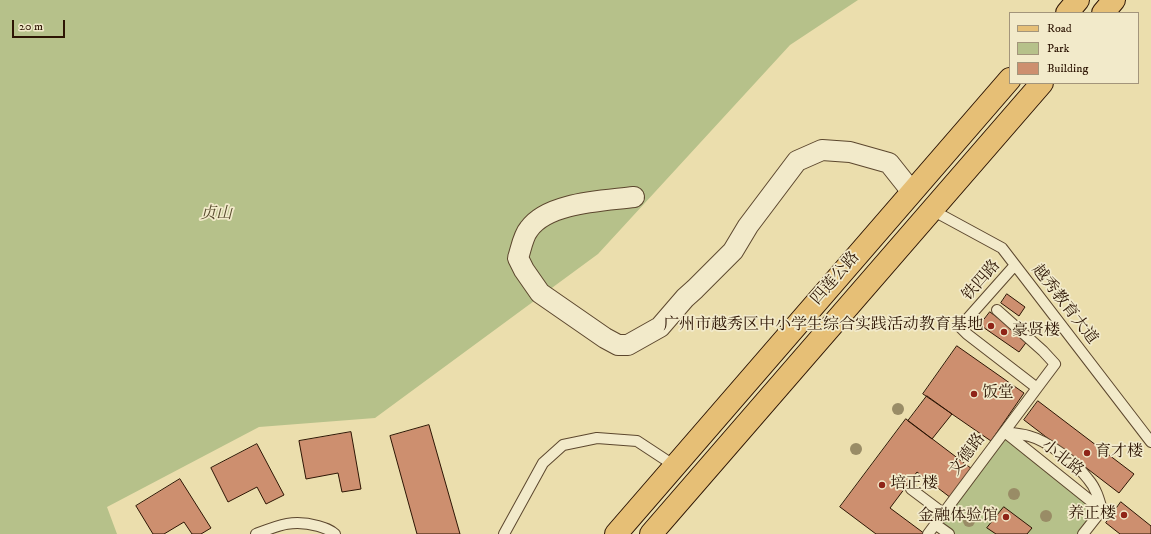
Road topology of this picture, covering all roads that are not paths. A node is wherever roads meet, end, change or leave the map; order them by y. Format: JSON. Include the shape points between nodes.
{"nodes":[{"id":1,"x":1078,"y":0,"type":"edge"},
{"id":2,"x":1114,"y":0,"type":"edge"},
{"id":3,"x":1068,"y":12,"type":"edge"},
{"id":4,"x":1104,"y":12,"type":"edge"},
{"id":5,"x":1009,"y":80,"type":"edge"},
{"id":6,"x":1041,"y":84,"type":"edge"},
{"id":7,"x":912,"y":192,"type":"junction"},
{"id":8,"x":634,"y":197,"type":"dead end"},
{"id":9,"x":932,"y":210,"type":"junction"},
{"id":10,"x":1015,"y":265,"type":"junction"},
{"id":11,"x":997,"y":310,"type":"dead end"},
{"id":12,"x":1037,"y":388,"type":"junction"},
{"id":13,"x":1004,"y":432,"type":"junction"},
{"id":14,"x":1151,"y":442,"type":"edge"},
{"id":15,"x":674,"y":466,"type":"junction"},
{"id":16,"x":698,"y":480,"type":"junction"},
{"id":17,"x":911,"y":489,"type":"dead end"},
{"id":18,"x":1102,"y":510,"type":"junction"},
{"id":19,"x":943,"y":513,"type":"junction"},
{"id":20,"x":935,"y":524,"type":"junction"},
{"id":21,"x":256,"y":534,"type":"edge"},
{"id":22,"x":334,"y":534,"type":"edge"},
{"id":23,"x":504,"y":534,"type":"edge"},
{"id":24,"x":616,"y":534,"type":"edge"},
{"id":25,"x":651,"y":534,"type":"edge"},
{"id":26,"x":928,"y":534,"type":"edge"},
{"id":27,"x":949,"y":534,"type":"edge"},
{"id":28,"x":1083,"y":534,"type":"edge"}],
"edges":[{"from":1,"to":3,"type":"main road"},
{"from":2,"to":4,"type":"main road"},
{"from":5,"to":7,"type":"main road","name":"四莲公路"},
{"from":6,"to":9,"type":"main road","name":"四莲公路"},
{"from":7,"to":8,"type":"street","via":[[889,164],[850,152],[822,150],[797,161],[748,226],[733,251],[660,326],[628,345],[618,345],[540,293],[518,258],[528,230],[545,214],[569,206]]},
{"from":7,"to":9,"type":"main road"},
{"from":7,"to":15,"type":"main road","name":"四莲公路"},
{"from":9,"to":10,"type":"lane","name":"越秀教育大道","via":[[1002,248]]},
{"from":9,"to":16,"type":"main road","name":"四莲公路"},
{"from":10,"to":12,"type":"lane","name":"铁四路","via":[[960,327]]},
{"from":10,"to":14,"type":"lane","name":"越秀教育大道"},
{"from":11,"to":12,"type":"lane","via":[[1055,364]]},
{"from":12,"to":13,"type":"lane"},
{"from":13,"to":18,"type":"lane","name":"小北路"},
{"from":13,"to":18,"type":"lane","via":[[1039,440],[1065,457],[1088,478]]},
{"from":13,"to":19,"type":"lane","name":"文德路"},
{"from":15,"to":16,"type":"main road"},
{"from":15,"to":23,"type":"lane","via":[[637,441],[597,438],[563,445],[543,463]]},
{"from":15,"to":24,"type":"main road","name":"四莲公路"},
{"from":16,"to":25,"type":"main road","name":"四莲公路"},
{"from":17,"to":19,"type":"lane"},
{"from":18,"to":28,"type":"lane"},
{"from":19,"to":20,"type":"lane","name":"文德路"},
{"from":20,"to":26,"type":"lane","name":"文德路"},
{"from":20,"to":27,"type":"lane"},
{"from":21,"to":22,"type":"lane","via":[[282,524],[306,523],[330,529]]}]}
